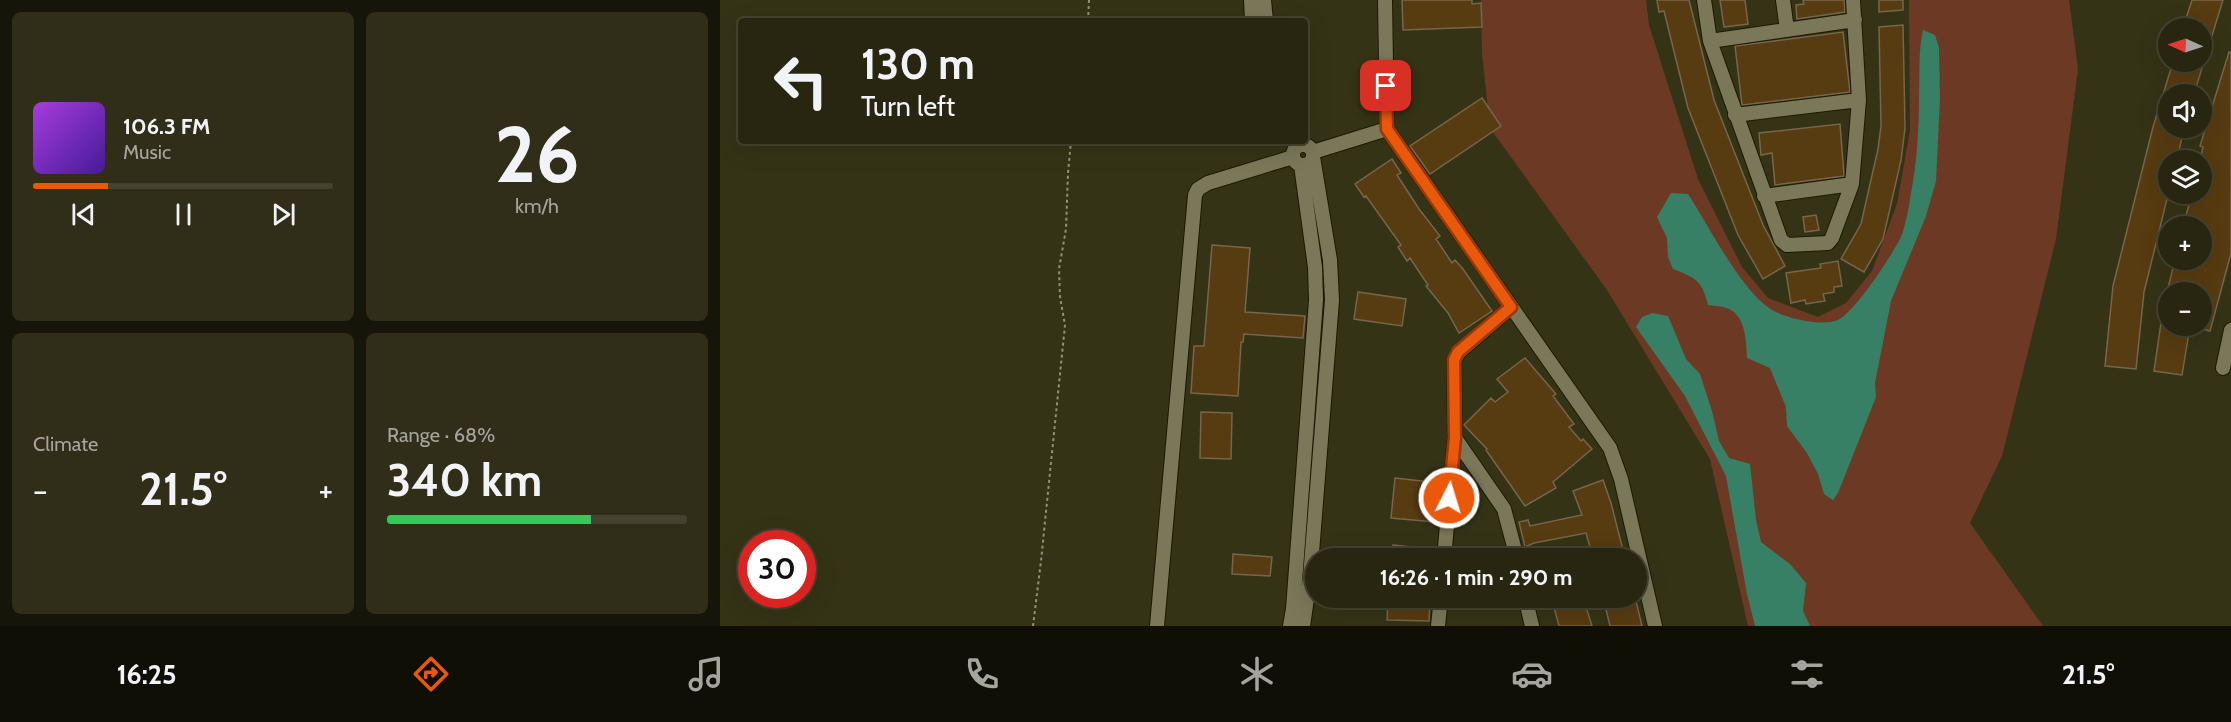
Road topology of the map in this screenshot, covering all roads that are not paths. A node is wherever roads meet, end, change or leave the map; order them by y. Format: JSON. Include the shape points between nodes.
{"nodes":[{"id":1,"x":1251,"y":0,"type":"edge"},
{"id":2,"x":1264,"y":0,"type":"edge"},
{"id":3,"x":1385,"y":0,"type":"edge"},
{"id":4,"x":1704,"y":0,"type":"edge"},
{"id":5,"x":1783,"y":0,"type":"edge"},
{"id":6,"x":1853,"y":0,"type":"edge"},
{"id":7,"x":1252,"y":18,"type":"edge"},
{"id":8,"x":1266,"y":18,"type":"edge"},
{"id":9,"x":1855,"y":20,"type":"junction"},
{"id":10,"x":1787,"y":30,"type":"junction"},
{"id":11,"x":1710,"y":41,"type":"junction"},
{"id":12,"x":1859,"y":100,"type":"junction"},
{"id":13,"x":1735,"y":115,"type":"junction"},
{"id":14,"x":1387,"y":129,"type":"junction"},
{"id":15,"x":1303,"y":150,"type":"edge"},
{"id":16,"x":1852,"y":184,"type":"junction"},
{"id":17,"x":1764,"y":196,"type":"junction"},
{"id":18,"x":1511,"y":307,"type":"junction"},
{"id":19,"x":2231,"y":330,"type":"edge"},
{"id":20,"x":2223,"y":368,"type":"dead end"},
{"id":21,"x":1455,"y":438,"type":"junction"},
{"id":22,"x":1304,"y":465,"type":"junction"},
{"id":23,"x":1319,"y":467,"type":"junction"},
{"id":24,"x":1445,"y":548,"type":"edge"},
{"id":25,"x":1514,"y":548,"type":"edge"},
{"id":26,"x":1440,"y":608,"type":"edge"},
{"id":27,"x":1528,"y":608,"type":"edge"},
{"id":28,"x":1157,"y":626,"type":"edge"},
{"id":29,"x":1290,"y":626,"type":"edge"},
{"id":30,"x":1303,"y":626,"type":"edge"},
{"id":31,"x":1438,"y":626,"type":"edge"},
{"id":32,"x":1532,"y":626,"type":"edge"},
{"id":33,"x":1655,"y":626,"type":"edge"}],
"edges":[{"from":1,"to":7,"type":"street"},
{"from":2,"to":8,"type":"street"},
{"from":3,"to":14,"type":"street"},
{"from":4,"to":11,"type":"street"},
{"from":5,"to":10,"type":"street"},
{"from":6,"to":9,"type":"street"},
{"from":9,"to":10,"type":"street"},
{"from":9,"to":12,"type":"street"},
{"from":10,"to":11,"type":"street"},
{"from":11,"to":13,"type":"street"},
{"from":12,"to":13,"type":"street"},
{"from":12,"to":16,"type":"street"},
{"from":13,"to":17,"type":"street"},
{"from":14,"to":15,"type":"street"},
{"from":14,"to":18,"type":"street"},
{"from":15,"to":22,"type":"street","via":[[1316,300]]},
{"from":15,"to":23,"type":"street","via":[[1330,260],[1332,300]]},
{"from":15,"to":28,"type":"street","via":[[1208,183],[1195,195]]},
{"from":16,"to":17,"type":"street"},
{"from":16,"to":17,"type":"street","via":[[1832,238],[1824,244],[1787,245],[1781,240]]},
{"from":18,"to":21,"type":"street","via":[[1458,352],[1454,360]]},
{"from":18,"to":33,"type":"street","via":[[1610,448],[1621,479]]},
{"from":19,"to":20,"type":"street"},
{"from":21,"to":24,"type":"street"},
{"from":21,"to":25,"type":"street","via":[[1504,509]]},
{"from":22,"to":23,"type":"street"},
{"from":22,"to":29,"type":"street"},
{"from":23,"to":30,"type":"street"},
{"from":26,"to":31,"type":"street"},
{"from":27,"to":32,"type":"street"}]}
